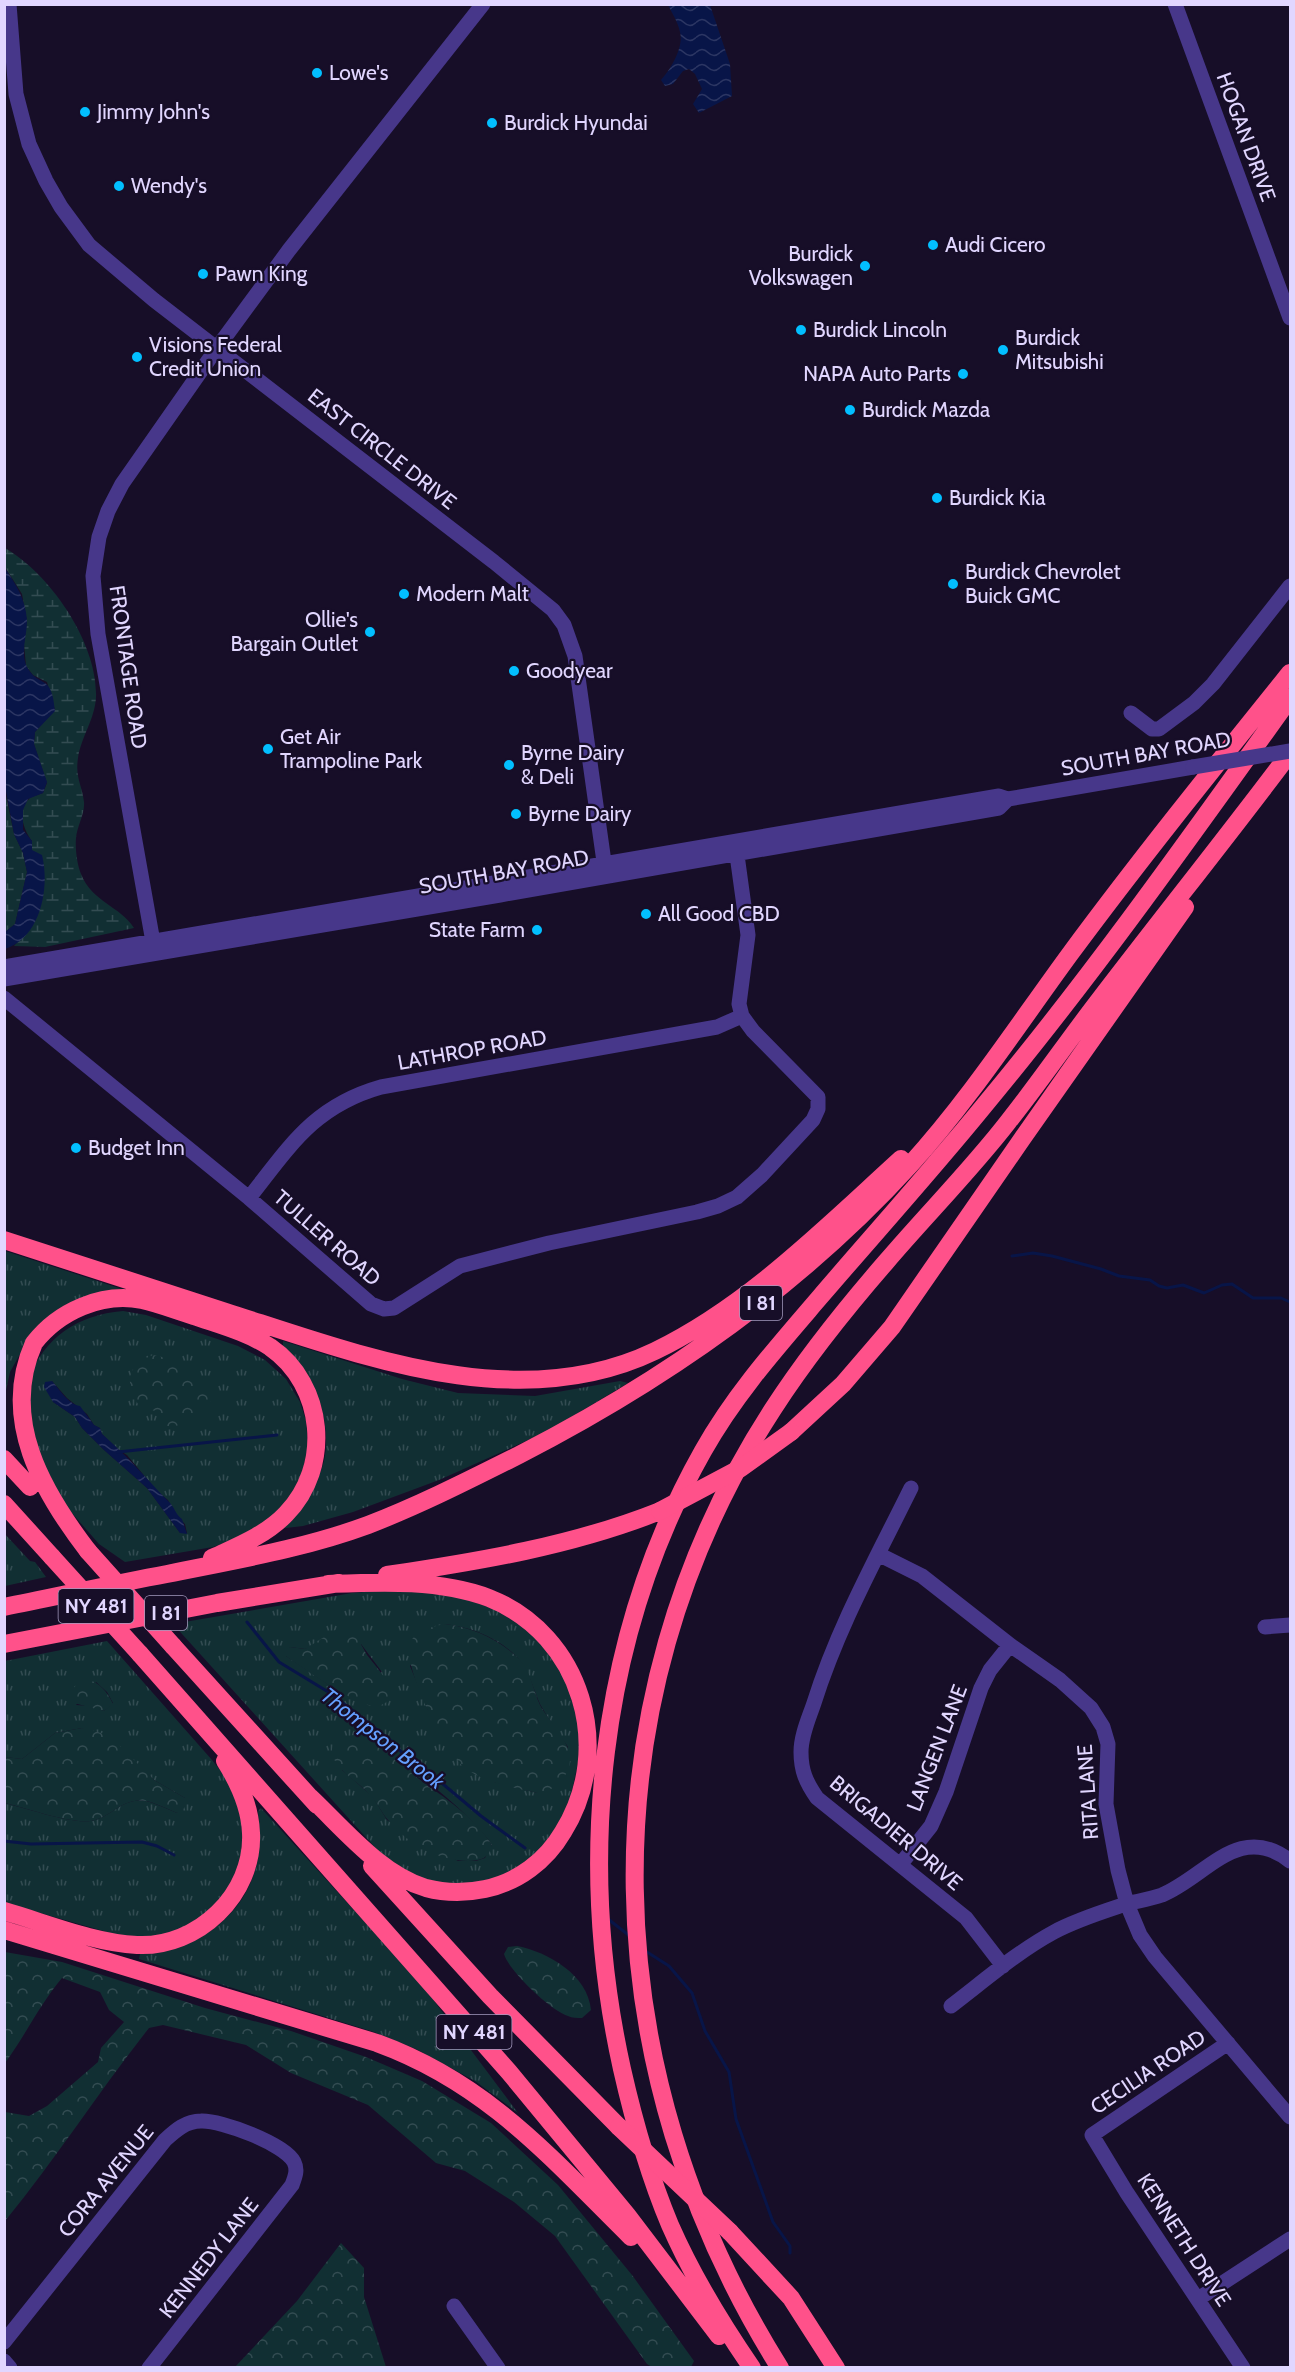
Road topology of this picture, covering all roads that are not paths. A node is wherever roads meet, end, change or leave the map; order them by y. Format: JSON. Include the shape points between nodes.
{"nodes":[{"id":1,"x":9,"y":4,"type":"edge"},
{"id":2,"x":483,"y":4,"type":"edge"},
{"id":3,"x":1175,"y":4,"type":"edge"},
{"id":4,"x":1290,"y":318,"type":"edge"},
{"id":5,"x":217,"y":348,"type":"junction"},
{"id":6,"x":1290,"y":586,"type":"edge"},
{"id":7,"x":1290,"y":673,"type":"edge"},
{"id":8,"x":1290,"y":698,"type":"edge"},
{"id":9,"x":1131,"y":713,"type":"dead end"},
{"id":10,"x":1290,"y":752,"type":"edge"},
{"id":11,"x":1273,"y":776,"type":"junction"},
{"id":12,"x":1008,"y":799,"type":"junction"},
{"id":13,"x":737,"y":855,"type":"junction"},
{"id":14,"x":605,"y":870,"type":"junction"},
{"id":15,"x":154,"y":947,"type":"junction"},
{"id":16,"x":4,"y":967,"type":"edge"},
{"id":17,"x":4,"y":979,"type":"edge"},
{"id":18,"x":4,"y":998,"type":"edge"},
{"id":19,"x":742,"y":1016,"type":"junction"},
{"id":20,"x":954,"y":1112,"type":"junction"},
{"id":21,"x":249,"y":1198,"type":"junction"},
{"id":22,"x":4,"y":1240,"type":"edge"},
{"id":23,"x":4,"y":1459,"type":"edge"},
{"id":24,"x":911,"y":1488,"type":"dead end"},
{"id":25,"x":4,"y":1504,"type":"edge"},
{"id":26,"x":88,"y":1551,"type":"junction"},
{"id":27,"x":878,"y":1554,"type":"junction"},
{"id":28,"x":164,"y":1574,"type":"junction"},
{"id":29,"x":328,"y":1584,"type":"junction"},
{"id":30,"x":4,"y":1607,"type":"edge"},
{"id":31,"x":1290,"y":1625,"type":"edge"},
{"id":32,"x":1265,"y":1627,"type":"dead end"},
{"id":33,"x":4,"y":1644,"type":"edge"},
{"id":34,"x":1010,"y":1645,"type":"junction"},
{"id":35,"x":190,"y":1709,"type":"junction"},
{"id":36,"x":310,"y":1797,"type":"junction"},
{"id":37,"x":1290,"y":1861,"type":"edge"},
{"id":38,"x":900,"y":1865,"type":"junction"},
{"id":39,"x":1127,"y":1904,"type":"junction"},
{"id":40,"x":4,"y":1911,"type":"edge"},
{"id":41,"x":4,"y":1930,"type":"edge"},
{"id":42,"x":1003,"y":1966,"type":"junction"},
{"id":43,"x":951,"y":2006,"type":"dead end"},
{"id":44,"x":1228,"y":2043,"type":"junction"},
{"id":45,"x":1290,"y":2117,"type":"edge"},
{"id":46,"x":1092,"y":2135,"type":"joint"},
{"id":47,"x":296,"y":2171,"type":"joint"},
{"id":48,"x":1290,"y":2239,"type":"edge"},
{"id":49,"x":683,"y":2287,"type":"junction"},
{"id":50,"x":1198,"y":2299,"type":"junction"},
{"id":51,"x":454,"y":2306,"type":"dead end"},
{"id":52,"x":4,"y":2342,"type":"edge"},
{"id":53,"x":4,"y":2361,"type":"edge"},
{"id":54,"x":10,"y":2367,"type":"edge"},
{"id":55,"x":150,"y":2367,"type":"edge"},
{"id":56,"x":498,"y":2367,"type":"edge"},
{"id":57,"x":742,"y":2367,"type":"edge"},
{"id":58,"x":752,"y":2367,"type":"edge"},
{"id":59,"x":780,"y":2367,"type":"edge"},
{"id":60,"x":836,"y":2367,"type":"edge"},
{"id":61,"x":1243,"y":2367,"type":"edge"}],
"edges":[{"from":1,"to":5,"type":"street","name":"EAST CIRCLE DRIVE","via":[[16,94],[22,120],[46,182],[61,207],[100,256]]},
{"from":2,"to":5,"type":"street","name":"FRONTAGE ROAD"},
{"from":3,"to":4,"type":"street","name":"HOGAN DRIVE"},
{"from":5,"to":14,"type":"street","name":"EAST CIRCLE DRIVE","via":[[553,610],[564,624],[574,656]]},
{"from":5,"to":15,"type":"street","name":"FRONTAGE ROAD","via":[[122,484],[99,537],[93,576],[98,634]]},
{"from":6,"to":9,"type":"street","via":[[1194,703],[1159,729],[1152,729]]},
{"from":7,"to":20,"type":"highway","number":"I 81","via":[[1094,922]]},
{"from":8,"to":58,"type":"highway","via":[[1020,1062],[766,1360],[711,1437],[664,1529],[650,1566],[613,1708],[600,1810],[601,1937],[611,2016],[639,2136],[662,2205],[694,2273]]},
{"from":10,"to":11,"type":"highway","number":"I 81"},
{"from":10,"to":12,"type":"street","name":"SOUTH BAY ROAD","bridge":true},
{"from":11,"to":29,"type":"highway","number":"I 81","bridge":true,"via":[[1180,916],[892,1327],[843,1384],[790,1432],[741,1468],[660,1511],[604,1531],[458,1564]]},
{"from":11,"to":59,"type":"highway","via":[[1007,1124],[885,1262],[776,1405],[715,1510],[666,1644],[654,1691],[638,1793],[635,1908],[641,1984],[663,2101],[692,2192],[736,2291]]},
{"from":12,"to":13,"type":"street","name":"SOUTH BAY ROAD","via":[[999,808]]},
{"from":12,"to":14,"type":"street","name":"SOUTH BAY ROAD","via":[[999,796]]},
{"from":13,"to":14,"type":"street","name":"SOUTH BAY ROAD"},
{"from":13,"to":19,"type":"street","via":[[748,935],[739,1004]]},
{"from":14,"to":15,"type":"street","name":"SOUTH BAY ROAD"},
{"from":15,"to":16,"type":"street","name":"SOUTH BAY ROAD"},
{"from":15,"to":17,"type":"street","name":"SOUTH BAY ROAD"},
{"from":18,"to":21,"type":"street","name":"TULLER ROAD"},
{"from":19,"to":21,"type":"street","name":"LATHROP ROAD","via":[[717,1027],[360,1093],[339,1103],[299,1135]]},
{"from":19,"to":21,"type":"street","name":"TULLER ROAD","via":[[818,1098],[813,1120],[762,1175],[737,1197],[718,1206],[460,1266],[394,1308],[384,1309],[371,1304]]},
{"from":20,"to":22,"type":"highway","via":[[810,1241],[719,1312],[655,1351],[605,1370],[581,1374],[511,1380],[411,1366],[289,1332]]},
{"from":20,"to":28,"type":"highway","number":"I 81","via":[[895,1181],[800,1271],[697,1351],[603,1410],[458,1486],[367,1525],[288,1550]]},
{"from":23,"to":26,"type":"highway","number":"NY 481"},
{"from":24,"to":27,"type":"street","name":"BRIGADIER DRIVE"},
{"from":25,"to":35,"type":"highway","number":"NY 481","bridge":true},
{"from":26,"to":28,"type":"highway","via":[[33,1476],[15,1443],[10,1413],[14,1384],[30,1348],[63,1316],[94,1302],[141,1300],[235,1330],[272,1349],[291,1366],[305,1388],[317,1436],[306,1486],[286,1515],[254,1539]]},
{"from":26,"to":36,"type":"highway","number":"NY 481","bridge":true},
{"from":27,"to":34,"type":"street","name":"RITA LANE","via":[[922,1576]]},
{"from":27,"to":38,"type":"street","name":"BRIGADIER DRIVE","via":[[845,1618],[823,1675],[801,1749],[802,1768],[804,1780],[817,1798]]},
{"from":28,"to":30,"type":"highway","number":"I 81"},
{"from":29,"to":33,"type":"highway","number":"I 81"},
{"from":29,"to":36,"type":"highway","via":[[391,1583],[450,1588],[489,1598],[518,1613],[554,1646],[572,1675],[586,1716],[588,1764],[575,1811],[547,1854],[514,1879],[478,1890],[427,1888],[397,1874]]},
{"from":31,"to":32,"type":"street"},
{"from":34,"to":38,"type":"street","name":"LANGEN LANE","via":[[981,1688],[931,1826]]},
{"from":34,"to":39,"type":"street","name":"RITA LANE","via":[[1060,1680],[1091,1708],[1103,1727],[1108,1744],[1107,1814]]},
{"from":35,"to":40,"type":"highway","via":[[234,1775],[249,1811],[252,1833],[247,1868],[223,1908],[205,1925],[182,1938],[139,1945],[97,1938]]},
{"from":35,"to":49,"type":"highway","number":"NY 481","via":[[509,2072]]},
{"from":36,"to":60,"type":"highway","number":"NY 481","bridge":true,"via":[[469,1974],[568,2077],[730,2232],[791,2298]]},
{"from":37,"to":39,"type":"street","via":[[1261,1847],[1231,1851],[1181,1886]]},
{"from":38,"to":42,"type":"street","name":"BRIGADIER DRIVE","via":[[966,1918]]},
{"from":39,"to":42,"type":"street","via":[[1055,1932]]},
{"from":39,"to":44,"type":"street","name":"RITA LANE","via":[[1155,1957]]},
{"from":41,"to":49,"type":"highway","via":[[377,2043],[438,2069],[521,2129]]},
{"from":42,"to":43,"type":"street"},
{"from":44,"to":45,"type":"street","name":"RITA LANE"},
{"from":44,"to":46,"type":"street","name":"CECILIA ROAD"},
{"from":46,"to":50,"type":"street","name":"KENNETH DRIVE"},
{"from":47,"to":52,"type":"street","name":"CORA AVENUE","via":[[288,2154],[235,2128],[202,2121],[180,2127],[165,2140]]},
{"from":47,"to":55,"type":"street","name":"KENNEDY LANE","via":[[292,2185]]},
{"from":48,"to":50,"type":"street"},
{"from":49,"to":57,"type":"highway","number":"NY 481"},
{"from":50,"to":61,"type":"street","name":"KENNETH DRIVE"},
{"from":51,"to":56,"type":"street"},
{"from":53,"to":54,"type":"street"}]}
